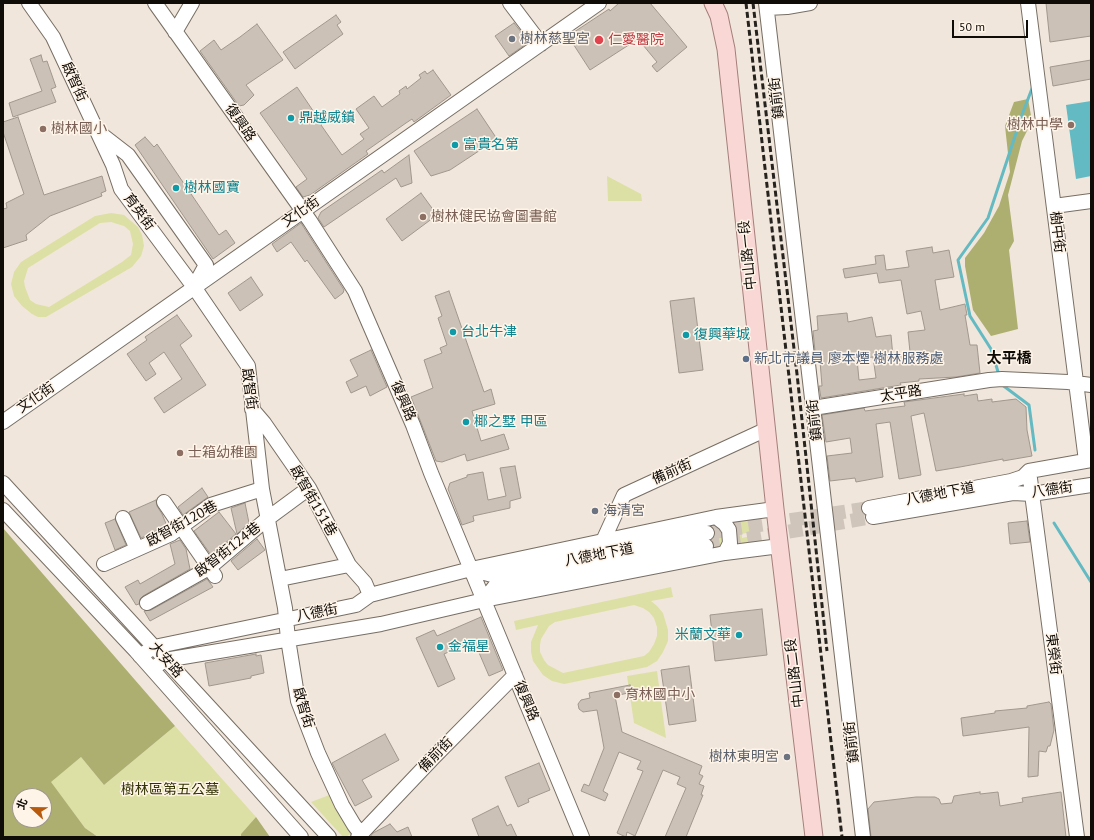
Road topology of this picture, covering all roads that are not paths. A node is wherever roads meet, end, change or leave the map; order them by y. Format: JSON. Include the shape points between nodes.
{"nodes":[{"id":1,"x":29,"y":3,"type":"edge"},
{"id":2,"x":155,"y":3,"type":"edge"},
{"id":3,"x":192,"y":3,"type":"edge"},
{"id":4,"x":510,"y":3,"type":"edge"},
{"id":5,"x":599,"y":3,"type":"edge"},
{"id":6,"x":713,"y":3,"type":"edge"},
{"id":7,"x":810,"y":3,"type":"edge"},
{"id":8,"x":1028,"y":3,"type":"edge"},
{"id":9,"x":766,"y":6,"type":"edge"},
{"id":10,"x":175,"y":32,"type":"junction"},
{"id":11,"x":541,"y":44,"type":"junction"},
{"id":12,"x":97,"y":131,"type":"junction"},
{"id":13,"x":1091,"y":201,"type":"edge"},
{"id":14,"x":1054,"y":206,"type":"junction"},
{"id":15,"x":302,"y":211,"type":"junction"},
{"id":16,"x":194,"y":287,"type":"junction"},
{"id":17,"x":1076,"y":384,"type":"junction"},
{"id":18,"x":1091,"y":385,"type":"edge"},
{"id":19,"x":813,"y":408,"type":"junction"},
{"id":20,"x":252,"y":409,"type":"junction"},
{"id":21,"x":3,"y":422,"type":"edge"},
{"id":22,"x":767,"y":428,"type":"junction"},
{"id":23,"x":1089,"y":461,"type":"edge"},
{"id":24,"x":1029,"y":471,"type":"junction"},
{"id":25,"x":3,"y":483,"type":"edge"},
{"id":26,"x":1091,"y":485,"type":"edge"},
{"id":27,"x":1012,"y":487,"type":"junction"},
{"id":28,"x":309,"y":488,"type":"junction"},
{"id":29,"x":262,"y":490,"type":"junction"},
{"id":30,"x":1032,"y":494,"type":"junction"},
{"id":31,"x":164,"y":502,"type":"dead end"},
{"id":32,"x":775,"y":508,"type":"junction"},
{"id":33,"x":3,"y":510,"type":"edge"},
{"id":34,"x":871,"y":513,"type":"tunnel mouth"},
{"id":35,"x":716,"y":517,"type":"junction"},
{"id":36,"x":123,"y":518,"type":"dead end"},
{"id":37,"x":267,"y":519,"type":"junction"},
{"id":38,"x":181,"y":526,"type":"junction"},
{"id":39,"x":706,"y":540,"type":"tunnel mouth"},
{"id":40,"x":603,"y":541,"type":"junction"},
{"id":41,"x":780,"y":546,"type":"junction"},
{"id":42,"x":136,"y":549,"type":"junction"},
{"id":43,"x":725,"y":553,"type":"junction"},
{"id":44,"x":104,"y":564,"type":"dead end"},
{"id":45,"x":349,"y":565,"type":"junction"},
{"id":46,"x":471,"y":569,"type":"junction"},
{"id":47,"x":212,"y":572,"type":"junction"},
{"id":48,"x":280,"y":579,"type":"junction"},
{"id":49,"x":493,"y":580,"type":"junction"},
{"id":50,"x":370,"y":595,"type":"junction"},
{"id":51,"x":484,"y":600,"type":"junction"},
{"id":52,"x":147,"y":603,"type":"dead end"},
{"id":53,"x":286,"y":619,"type":"junction"},
{"id":54,"x":288,"y":639,"type":"junction"},
{"id":55,"x":154,"y":647,"type":"junction"},
{"id":56,"x":140,"y":656,"type":"junction"},
{"id":57,"x":165,"y":660,"type":"junction"},
{"id":58,"x":152,"y":669,"type":"junction"},
{"id":59,"x":515,"y":675,"type":"junction"},
{"id":60,"x":360,"y":835,"type":"edge"},
{"id":61,"x":301,"y":837,"type":"edge"},
{"id":62,"x":329,"y":837,"type":"edge"},
{"id":63,"x":582,"y":837,"type":"edge"},
{"id":64,"x":814,"y":837,"type":"edge"},
{"id":65,"x":863,"y":837,"type":"edge"},
{"id":66,"x":1076,"y":837,"type":"edge"}],
"edges":[{"from":1,"to":12,"type":"street","name":"啟智街","via":[[53,37]]},
{"from":2,"to":10,"type":"street","name":"復興路"},
{"from":3,"to":10,"type":"street"},
{"from":4,"to":11,"type":"street"},
{"from":5,"to":11,"type":"street","name":"文化街"},
{"from":6,"to":22,"type":"main road","name":"中山路一段","via":[[719,16],[726,49]]},
{"from":7,"to":9,"type":"street","via":[[787,7]]},
{"from":8,"to":14,"type":"street","name":"樹中街"},
{"from":9,"to":19,"type":"street","name":"鎮前街"},
{"from":10,"to":15,"type":"street","name":"復興路"},
{"from":11,"to":15,"type":"street","name":"文化街"},
{"from":12,"to":16,"type":"street","name":"育英街","via":[[121,189]]},
{"from":12,"to":16,"type":"street","name":"啟智街","via":[[128,155],[206,265]]},
{"from":13,"to":14,"type":"street"},
{"from":14,"to":17,"type":"street","name":"樹中街"},
{"from":15,"to":16,"type":"street","name":"文化街"},
{"from":15,"to":46,"type":"street","name":"復興路","via":[[355,291]]},
{"from":16,"to":20,"type":"street","name":"啟智街","via":[[248,366]]},
{"from":16,"to":21,"type":"street","name":"文化街"},
{"from":17,"to":18,"type":"street","name":"太平路"},
{"from":17,"to":19,"type":"street","name":"太平路","via":[[996,379]]},
{"from":17,"to":23,"type":"street","name":"樹中街"},
{"from":19,"to":65,"type":"street","name":"鎮前街"},
{"from":20,"to":28,"type":"street","name":"啟智街151巷"},
{"from":20,"to":29,"type":"street","name":"啟智街"},
{"from":22,"to":32,"type":"main road","name":"中山路一段"},
{"from":22,"to":40,"type":"street","name":"備前街","via":[[624,495]]},
{"from":23,"to":24,"type":"street","name":"八德街"},
{"from":24,"to":27,"type":"street","name":"八德街"},
{"from":24,"to":30,"type":"street","name":"東榮街"},
{"from":25,"to":55,"type":"street","name":"大安路"},
{"from":26,"to":30,"type":"street","name":"八德街"},
{"from":27,"to":30,"type":"street","name":"八德街"},
{"from":27,"to":34,"type":"street","name":"八德地下道"},
{"from":28,"to":37,"type":"street","name":"啟智街124巷"},
{"from":28,"to":45,"type":"street","name":"啟智街151巷"},
{"from":29,"to":37,"type":"street","name":"啟智街"},
{"from":29,"to":38,"type":"street","name":"啟智街120巷","via":[[211,505]]},
{"from":30,"to":66,"type":"street","name":"東榮街"},
{"from":31,"to":38,"type":"street"},
{"from":32,"to":35,"type":"street","name":"八德街"},
{"from":32,"to":41,"type":"main road","name":"中山路二段"},
{"from":33,"to":56,"type":"street","name":"大安路"},
{"from":35,"to":40,"type":"street","name":"八德街"},
{"from":35,"to":43,"type":"street","via":[[729,530],[730,543]]},
{"from":36,"to":42,"type":"street"},
{"from":37,"to":47,"type":"street","name":"啟智街124巷"},
{"from":37,"to":48,"type":"street","name":"啟智街"},
{"from":38,"to":42,"type":"street","name":"啟智街120巷","via":[[171,534]]},
{"from":38,"to":47,"type":"street"},
{"from":39,"to":49,"type":"street","name":"八德地下道"},
{"from":40,"to":46,"type":"street","name":"八德街"},
{"from":41,"to":43,"type":"street","name":"八德街"},
{"from":41,"to":64,"type":"main road","name":"中山路二段"},
{"from":42,"to":44,"type":"street","name":"啟智街120巷"},
{"from":43,"to":51,"type":"street","name":"八德街"},
{"from":45,"to":48,"type":"street"},
{"from":45,"to":50,"type":"street","name":"啟智街151巷","via":[[365,583]]},
{"from":46,"to":49,"type":"street"},
{"from":46,"to":50,"type":"street","name":"八德街"},
{"from":46,"to":51,"type":"street","name":"復興路"},
{"from":47,"to":52,"type":"street","name":"啟智街124巷"},
{"from":48,"to":53,"type":"street","name":"啟智街"},
{"from":49,"to":51,"type":"street"},
{"from":50,"to":53,"type":"street","name":"八德街","via":[[356,605]]},
{"from":51,"to":54,"type":"street","name":"八德街","via":[[381,624]]},
{"from":51,"to":59,"type":"street","name":"復興路"},
{"from":53,"to":54,"type":"street","name":"啟智街"},
{"from":53,"to":55,"type":"street","name":"八德街"},
{"from":54,"to":57,"type":"street","name":"八德街"},
{"from":54,"to":60,"type":"street","name":"啟智街","via":[[298,701],[342,805]]},
{"from":55,"to":56,"type":"street","name":"八德街"},
{"from":55,"to":57,"type":"street","name":"大安路"},
{"from":56,"to":58,"type":"street","name":"大安路"},
{"from":57,"to":58,"type":"street","name":"八德街"},
{"from":57,"to":62,"type":"street","name":"大安路"},
{"from":58,"to":61,"type":"street","name":"大安路"},
{"from":59,"to":60,"type":"street","name":"備前街"},
{"from":59,"to":63,"type":"street","name":"復興路"}]}
